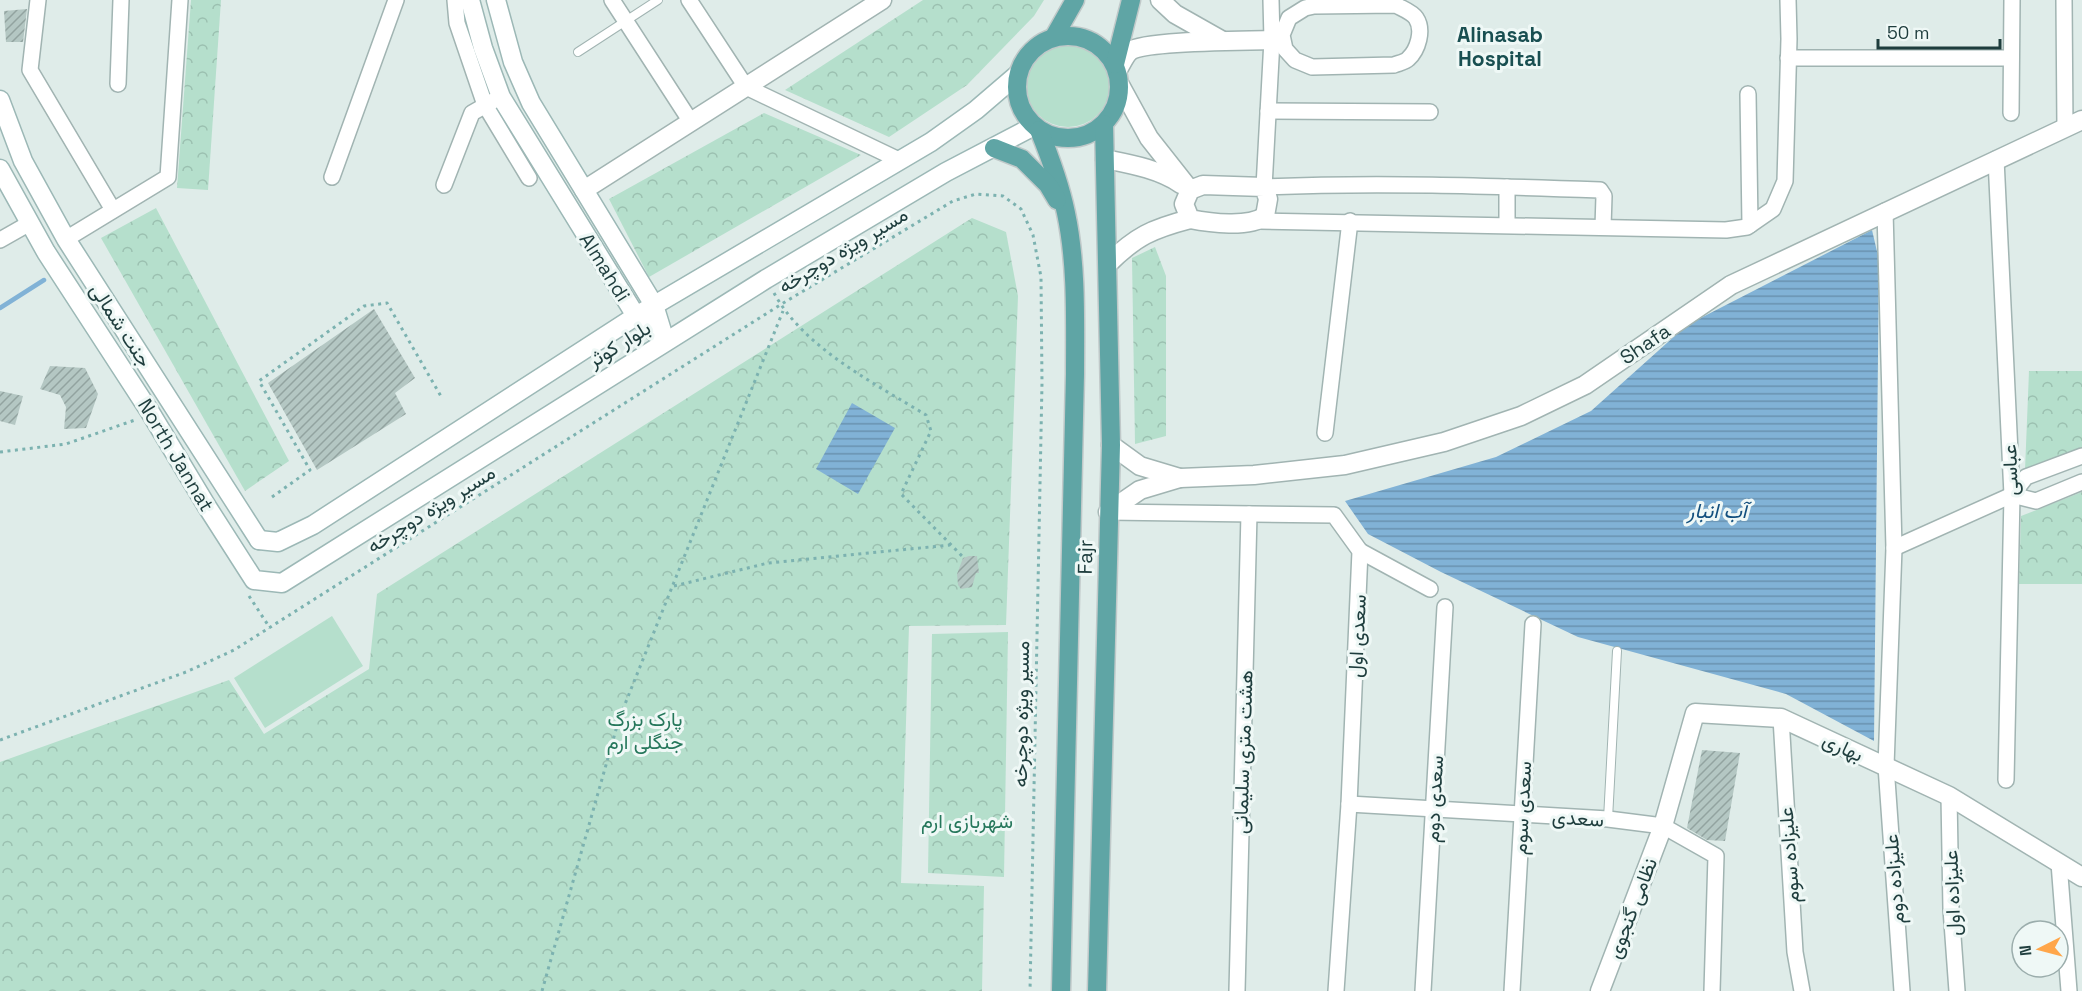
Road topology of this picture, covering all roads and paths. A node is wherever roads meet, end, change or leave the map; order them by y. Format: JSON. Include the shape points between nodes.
{"nodes":[{"id":1,"x":38,"y":0,"type":"edge"},
{"id":2,"x":121,"y":0,"type":"edge"},
{"id":3,"x":180,"y":0,"type":"edge"},
{"id":4,"x":396,"y":0,"type":"edge"},
{"id":5,"x":455,"y":0,"type":"edge"},
{"id":6,"x":470,"y":0,"type":"edge"},
{"id":7,"x":496,"y":0,"type":"edge"},
{"id":8,"x":612,"y":0,"type":"edge"},
{"id":9,"x":657,"y":0,"type":"edge"},
{"id":10,"x":689,"y":0,"type":"edge"},
{"id":11,"x":882,"y":0,"type":"edge"},
{"id":12,"x":1075,"y":0,"type":"edge"},
{"id":13,"x":1131,"y":0,"type":"edge"},
{"id":14,"x":1271,"y":0,"type":"edge"},
{"id":15,"x":1788,"y":0,"type":"edge"},
{"id":16,"x":2012,"y":0,"type":"edge"},
{"id":17,"x":2064,"y":0,"type":"edge"},
{"id":18,"x":1164,"y":2,"type":"edge"},
{"id":19,"x":626,"y":21,"type":"junction"},
{"id":20,"x":1054,"y":37,"type":"junction"},
{"id":21,"x":1225,"y":42,"type":"junction"},
{"id":22,"x":1278,"y":45,"type":"junction"},
{"id":23,"x":578,"y":52,"type":"dead end"},
{"id":24,"x":1788,"y":58,"type":"junction"},
{"id":25,"x":2011,"y":58,"type":"junction"},
{"id":26,"x":1117,"y":73,"type":"junction"},
{"id":27,"x":1018,"y":74,"type":"junction"},
{"id":28,"x":118,"y":84,"type":"dead end"},
{"id":29,"x":746,"y":87,"type":"junction"},
{"id":30,"x":1748,"y":94,"type":"dead end"},
{"id":31,"x":0,"y":100,"type":"edge"},
{"id":32,"x":493,"y":101,"type":"junction"},
{"id":33,"x":1268,"y":111,"type":"junction"},
{"id":34,"x":1430,"y":112,"type":"dead end"},
{"id":35,"x":2010,"y":113,"type":"dead end"},
{"id":36,"x":691,"y":122,"type":"junction"},
{"id":37,"x":1104,"y":124,"type":"junction"},
{"id":38,"x":2074,"y":124,"type":"edge"},
{"id":39,"x":1037,"y":128,"type":"junction"},
{"id":40,"x":994,"y":148,"type":"junction"},
{"id":41,"x":1105,"y":159,"type":"junction"},
{"id":42,"x":1996,"y":159,"type":"junction"},
{"id":43,"x":899,"y":160,"type":"junction"},
{"id":44,"x":0,"y":169,"type":"edge"},
{"id":45,"x":332,"y":177,"type":"dead end"},
{"id":46,"x":529,"y":178,"type":"dead end"},
{"id":47,"x":444,"y":185,"type":"dead end"},
{"id":48,"x":1264,"y":187,"type":"junction"},
{"id":49,"x":1507,"y":187,"type":"junction"},
{"id":50,"x":584,"y":190,"type":"junction"},
{"id":51,"x":1190,"y":190,"type":"junction"},
{"id":52,"x":113,"y":210,"type":"junction"},
{"id":53,"x":1885,"y":211,"type":"junction"},
{"id":54,"x":1067,"y":215,"type":"junction"},
{"id":55,"x":1190,"y":219,"type":"junction"},
{"id":56,"x":1259,"y":221,"type":"junction"},
{"id":57,"x":1350,"y":221,"type":"junction"},
{"id":58,"x":30,"y":223,"type":"junction"},
{"id":59,"x":1507,"y":225,"type":"junction"},
{"id":60,"x":1750,"y":225,"type":"junction"},
{"id":61,"x":1602,"y":227,"type":"junction"},
{"id":62,"x":0,"y":240,"type":"edge"},
{"id":63,"x":66,"y":240,"type":"junction"},
{"id":64,"x":1108,"y":264,"type":"junction"},
{"id":65,"x":766,"y":279,"type":"junction"},
{"id":66,"x":780,"y":305,"type":"junction"},
{"id":67,"x":654,"y":306,"type":"junction"},
{"id":68,"x":783,"y":311,"type":"junction"},
{"id":69,"x":636,"y":316,"type":"junction"},
{"id":70,"x":665,"y":342,"type":"junction"},
{"id":71,"x":442,"y":398,"type":"dead end"},
{"id":72,"x":150,"y":412,"type":"junction"},
{"id":73,"x":1325,"y":433,"type":"dead end"},
{"id":74,"x":1111,"y":445,"type":"junction"},
{"id":75,"x":0,"y":452,"type":"edge"},
{"id":76,"x":2082,"y":456,"type":"edge"},
{"id":77,"x":1180,"y":478,"type":"junction"},
{"id":78,"x":2082,"y":482,"type":"edge"},
{"id":79,"x":2012,"y":495,"type":"junction"},
{"id":80,"x":272,"y":497,"type":"dead end"},
{"id":81,"x":1108,"y":512,"type":"junction"},
{"id":82,"x":1249,"y":514,"type":"junction"},
{"id":83,"x":260,"y":540,"type":"junction"},
{"id":84,"x":951,"y":545,"type":"junction"},
{"id":85,"x":1894,"y":548,"type":"junction"},
{"id":86,"x":1360,"y":551,"type":"junction"},
{"id":87,"x":239,"y":557,"type":"junction"},
{"id":88,"x":966,"y":559,"type":"dead end"},
{"id":89,"x":674,"y":586,"type":"junction"},
{"id":90,"x":1430,"y":589,"type":"dead end"},
{"id":91,"x":1445,"y":607,"type":"dead end"},
{"id":92,"x":1533,"y":624,"type":"dead end"},
{"id":93,"x":1617,"y":651,"type":"dead end"},
{"id":94,"x":1781,"y":718,"type":"junction"},
{"id":95,"x":0,"y":740,"type":"edge"},
{"id":96,"x":1886,"y":766,"type":"junction"},
{"id":97,"x":2006,"y":780,"type":"dead end"},
{"id":98,"x":1949,"y":796,"type":"junction"},
{"id":99,"x":1349,"y":804,"type":"junction"},
{"id":100,"x":1434,"y":808,"type":"junction"},
{"id":101,"x":1522,"y":814,"type":"junction"},
{"id":102,"x":1608,"y":819,"type":"junction"},
{"id":103,"x":1663,"y":826,"type":"junction"},
{"id":104,"x":2059,"y":863,"type":"junction"},
{"id":105,"x":2082,"y":877,"type":"edge"},
{"id":106,"x":542,"y":991,"type":"edge"},
{"id":107,"x":1030,"y":991,"type":"edge"},
{"id":108,"x":1061,"y":991,"type":"edge"},
{"id":109,"x":1097,"y":991,"type":"edge"},
{"id":110,"x":1237,"y":991,"type":"edge"},
{"id":111,"x":1336,"y":991,"type":"edge"},
{"id":112,"x":1423,"y":991,"type":"edge"},
{"id":113,"x":1512,"y":991,"type":"edge"},
{"id":114,"x":1600,"y":991,"type":"edge"},
{"id":115,"x":1713,"y":991,"type":"edge"},
{"id":116,"x":1802,"y":991,"type":"edge"},
{"id":117,"x":1902,"y":991,"type":"edge"},
{"id":118,"x":1957,"y":991,"type":"edge"},
{"id":119,"x":2069,"y":991,"type":"edge"}],
"edges":[{"from":1,"to":52,"type":"street","via":[[30,70]]},
{"from":2,"to":28,"type":"street"},
{"from":3,"to":52,"type":"street","via":[[168,177]]},
{"from":4,"to":45,"type":"street"},
{"from":5,"to":32,"type":"street","via":[[457,23]]},
{"from":6,"to":32,"type":"main road","name":"Almahdi"},
{"from":7,"to":50,"type":"main road","name":"Almahdi","via":[[513,62],[531,103]]},
{"from":8,"to":19,"type":"street"},
{"from":9,"to":19,"type":"lane"},
{"from":10,"to":29,"type":"street"},
{"from":11,"to":29,"type":"main road"},
{"from":12,"to":20,"type":"main road"},
{"from":13,"to":26,"type":"main road"},
{"from":14,"to":22,"type":"street"},
{"from":15,"to":24,"type":"street"},
{"from":16,"to":25,"type":"street"},
{"from":17,"to":38,"type":"street"},
{"from":18,"to":21,"type":"main road","via":[[1175,14]]},
{"from":19,"to":23,"type":"lane"},
{"from":19,"to":36,"type":"street"},
{"from":20,"to":26,"type":"main road","via":[[1075,36],[1095,42],[1106,52]]},
{"from":20,"to":27,"type":"main road","via":[[1025,58]]},
{"from":21,"to":22,"type":"main road"},
{"from":21,"to":26,"type":"main road","via":[[1142,46],[1130,51]]},
{"from":22,"to":22,"type":"street","via":[[1289,18],[1314,6],[1396,5],[1418,20],[1417,48],[1407,60],[1394,65],[1312,67],[1295,60]]},
{"from":22,"to":33,"type":"street"},
{"from":24,"to":25,"type":"street"},
{"from":24,"to":60,"type":"street","via":[[1785,181],[1773,209]]},
{"from":25,"to":35,"type":"street"},
{"from":26,"to":37,"type":"main road","via":[[1119,99]]},
{"from":26,"to":51,"type":"main road","via":[[1149,138]]},
{"from":27,"to":39,"type":"main road","via":[[1019,102]]},
{"from":27,"to":43,"type":"main road","name":"بلوار کوثر","via":[[976,110]]},
{"from":29,"to":36,"type":"main road"},
{"from":29,"to":43,"type":"street"},
{"from":30,"to":60,"type":"street"},
{"from":31,"to":63,"type":"main road","name":"جنت شمالی","via":[[23,161]]},
{"from":32,"to":46,"type":"street"},
{"from":32,"to":47,"type":"street","via":[[472,113]]},
{"from":32,"to":69,"type":"main road","name":"Almahdi"},
{"from":33,"to":34,"type":"street"},
{"from":33,"to":48,"type":"street"},
{"from":36,"to":50,"type":"main road"},
{"from":37,"to":39,"type":"main road","via":[[1073,139],[1055,137]]},
{"from":37,"to":41,"type":"main road","name":"Fajr"},
{"from":38,"to":42,"type":"main road","name":"Shafa"},
{"from":39,"to":40,"type":"main road","name":"بلوار کوثر"},
{"from":39,"to":54,"type":"main road","name":"Fajr"},
{"from":40,"to":54,"type":"main road","via":[[1022,159],[1048,185]]},
{"from":40,"to":65,"type":"main road","name":"بلوار کوثر","via":[[946,172]]},
{"from":41,"to":51,"type":"main road","via":[[1158,172]]},
{"from":41,"to":64,"type":"main road","name":"Fajr"},
{"from":42,"to":53,"type":"main road","name":"Shafa"},
{"from":42,"to":79,"type":"street","name":"عباسی"},
{"from":43,"to":67,"type":"main road","name":"بلوار کوثر"},
{"from":44,"to":58,"type":"main road","name":"North Jannat"},
{"from":48,"to":49,"type":"street"},
{"from":48,"to":51,"type":"main road","via":[[1203,185]]},
{"from":48,"to":56,"type":"main road","via":[[1268,199],[1265,216]]},
{"from":49,"to":59,"type":"street"},
{"from":49,"to":61,"type":"street","via":[[1600,190],[1604,196]]},
{"from":50,"to":67,"type":"main road","name":"Almahdi"},
{"from":51,"to":55,"type":"main road","via":[[1184,204]]},
{"from":52,"to":63,"type":"street"},
{"from":53,"to":77,"type":"main road","name":"Shafa","via":[[1731,285],[1585,385],[1521,416],[1444,442],[1345,465]]},
{"from":53,"to":85,"type":"street","name":"علیزاده دوم"},
{"from":54,"to":108,"type":"main road","name":"Fajr","via":[[1075,374]]},
{"from":55,"to":56,"type":"main road","via":[[1206,223]]},
{"from":55,"to":64,"type":"main road","via":[[1150,231]]},
{"from":56,"to":57,"type":"street"},
{"from":57,"to":59,"type":"street"},
{"from":57,"to":73,"type":"street"},
{"from":58,"to":62,"type":"street"},
{"from":58,"to":72,"type":"main road","name":"North Jannat"},
{"from":59,"to":61,"type":"street"},
{"from":60,"to":61,"type":"street","via":[[1726,230]]},
{"from":63,"to":83,"type":"main road","name":"جنت شمالی"},
{"from":64,"to":74,"type":"main road","name":"Fajr"},
{"from":65,"to":66,"type":"path"},
{"from":65,"to":70,"type":"main road","name":"بلوار کوثر"},
{"from":66,"to":68,"type":"path"},
{"from":66,"to":95,"type":"path","name":"مسیر ویژه دوچرخه","via":[[234,650],[186,672]]},
{"from":66,"to":107,"type":"path","name":"مسیر ویژه دوچرخه","via":[[953,201],[976,194],[1003,196],[1021,208],[1033,235],[1041,277],[1042,383]]},
{"from":67,"to":69,"type":"main road","name":"بلوار کوثر"},
{"from":67,"to":70,"type":"main road","name":"Almahdi"},
{"from":68,"to":84,"type":"path","via":[[836,360],[926,415],[932,431],[901,495]]},
{"from":68,"to":89,"type":"path"},
{"from":69,"to":70,"type":"main road","name":"Almahdi"},
{"from":69,"to":83,"type":"main road","name":"بلوار کوثر","via":[[313,525],[278,542]]},
{"from":70,"to":87,"type":"main road","name":"بلوار کوثر","via":[[282,583],[254,579]]},
{"from":71,"to":80,"type":"path","via":[[387,303],[363,306],[258,381],[310,470]]},
{"from":72,"to":75,"type":"path","via":[[66,444]]},
{"from":72,"to":87,"type":"main road","name":"North Jannat"},
{"from":74,"to":77,"type":"main road","via":[[1140,466]]},
{"from":74,"to":81,"type":"main road","name":"Fajr"},
{"from":76,"to":79,"type":"street","via":[[2026,477]]},
{"from":77,"to":81,"type":"main road","via":[[1140,490]]},
{"from":78,"to":79,"type":"street","via":[[2036,501]]},
{"from":79,"to":85,"type":"street"},
{"from":79,"to":97,"type":"street","name":"عباسی"},
{"from":81,"to":82,"type":"street"},
{"from":81,"to":109,"type":"main road","name":"Fajr"},
{"from":82,"to":86,"type":"street","via":[[1334,515]]},
{"from":82,"to":110,"type":"street","name":"هشت متری سلیمانی"},
{"from":83,"to":87,"type":"main road"},
{"from":84,"to":88,"type":"path"},
{"from":84,"to":89,"type":"path","via":[[768,563]]},
{"from":85,"to":96,"type":"street","name":"علیزاده دوم"},
{"from":86,"to":90,"type":"street"},
{"from":86,"to":99,"type":"street","name":"سعدی اول"},
{"from":89,"to":106,"type":"path","via":[[619,719]]},
{"from":91,"to":100,"type":"street","name":"سعدی دوم"},
{"from":92,"to":101,"type":"street","name":"سعدی سوم"},
{"from":93,"to":102,"type":"lane"},
{"from":94,"to":96,"type":"main road","name":"بهاری"},
{"from":94,"to":103,"type":"main road","name":"بهاری","via":[[1695,713]]},
{"from":94,"to":116,"type":"street","name":"علیزاده سوم","via":[[1795,952]]},
{"from":96,"to":98,"type":"main road","name":"بهاری"},
{"from":96,"to":117,"type":"street","name":"علیزاده دوم"},
{"from":98,"to":104,"type":"main road","name":"بهاری"},
{"from":98,"to":118,"type":"street","name":"علیزاده اول"},
{"from":99,"to":100,"type":"street","name":"سعدی"},
{"from":99,"to":111,"type":"street","name":"سعدی اول"},
{"from":100,"to":101,"type":"street","name":"سعدی"},
{"from":100,"to":112,"type":"street","name":"سعدی دوم"},
{"from":101,"to":102,"type":"street","name":"سعدی"},
{"from":101,"to":113,"type":"street","name":"سعدی سوم"},
{"from":102,"to":103,"type":"street","name":"سعدی"},
{"from":103,"to":114,"type":"main road","name":"نظامی گنجوی"},
{"from":103,"to":115,"type":"street","via":[[1716,856]]},
{"from":104,"to":105,"type":"main road","name":"بهاری"},
{"from":104,"to":119,"type":"street"}]}
